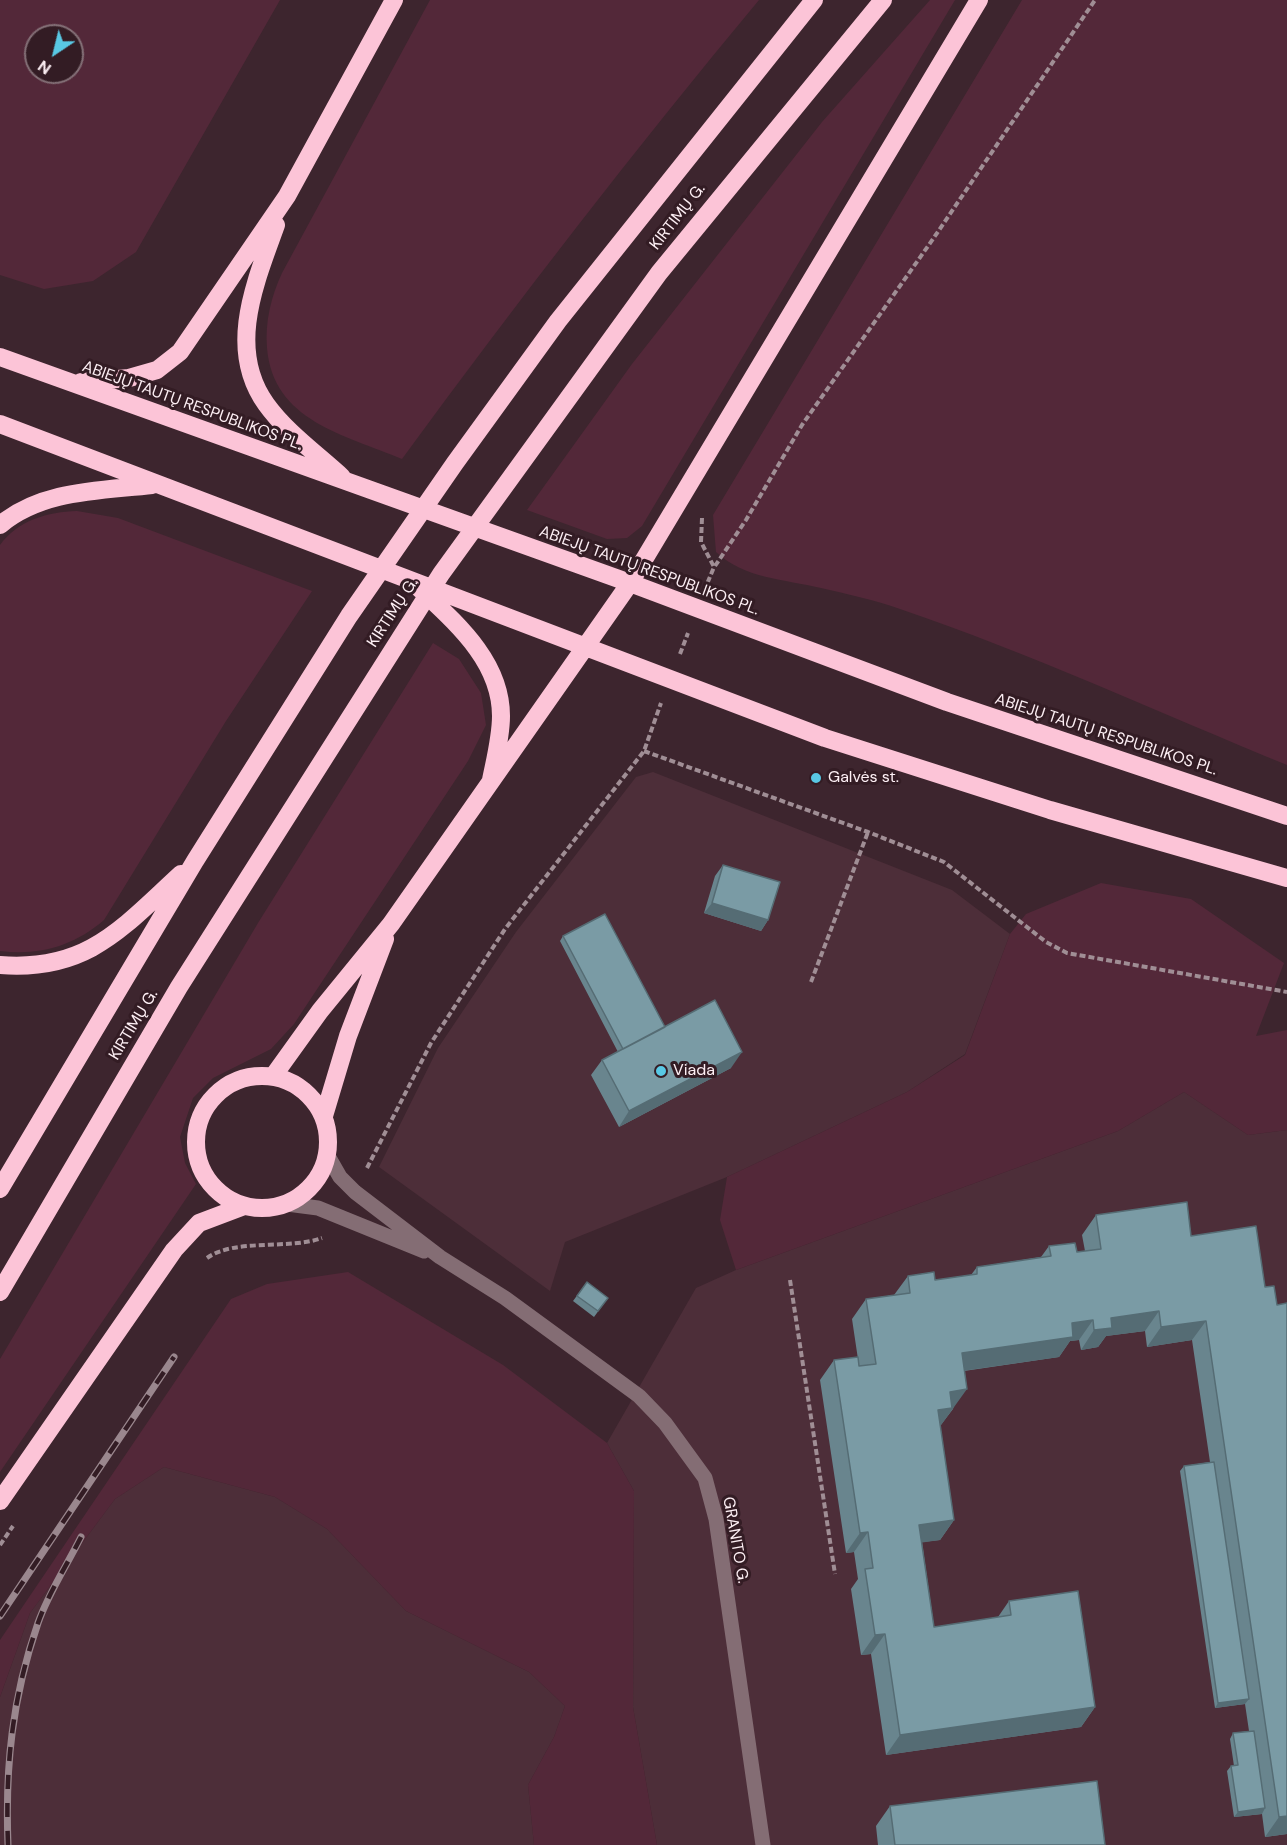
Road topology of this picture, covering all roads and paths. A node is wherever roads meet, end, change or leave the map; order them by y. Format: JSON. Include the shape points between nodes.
{"nodes":[{"id":1,"x":394,"y":0,"type":"edge"},
{"id":2,"x":814,"y":0,"type":"edge"},
{"id":3,"x":883,"y":0,"type":"edge"},
{"id":4,"x":979,"y":0,"type":"edge"},
{"id":5,"x":1095,"y":0,"type":"edge"},
{"id":6,"x":287,"y":196,"type":"junction"},
{"id":7,"x":0,"y":357,"type":"edge"},
{"id":8,"x":73,"y":383,"type":"junction"},
{"id":9,"x":0,"y":424,"type":"edge"},
{"id":10,"x":156,"y":484,"type":"junction"},
{"id":11,"x":350,"y":484,"type":"junction"},
{"id":12,"x":702,"y":514,"type":"dead end"},
{"id":13,"x":0,"y":525,"type":"edge"},
{"id":14,"x":714,"y":567,"type":"junction"},
{"id":15,"x":413,"y":582,"type":"junction"},
{"id":16,"x":630,"y":583,"type":"junction"},
{"id":17,"x":697,"y":608,"type":"junction"},
{"id":18,"x":585,"y":649,"type":"junction"},
{"id":19,"x":670,"y":680,"type":"junction"},
{"id":20,"x":490,"y":785,"type":"junction"},
{"id":21,"x":1287,"y":816,"type":"edge"},
{"id":22,"x":868,"y":832,"type":"junction"},
{"id":23,"x":195,"y":861,"type":"junction"},
{"id":24,"x":1287,"y":878,"type":"edge"},
{"id":25,"x":391,"y":924,"type":"junction"},
{"id":26,"x":0,"y":965,"type":"edge"},
{"id":27,"x":812,"y":982,"type":"dead end"},
{"id":28,"x":1287,"y":992,"type":"edge"},
{"id":29,"x":274,"y":1075,"type":"junction"},
{"id":30,"x":324,"y":1116,"type":"junction"},
{"id":31,"x":328,"y":1156,"type":"junction"},
{"id":32,"x":0,"y":1189,"type":"edge"},
{"id":33,"x":287,"y":1203,"type":"junction"},
{"id":34,"x":244,"y":1206,"type":"junction"},
{"id":35,"x":440,"y":1257,"type":"junction"},
{"id":36,"x":790,"y":1280,"type":"dead end"},
{"id":37,"x":0,"y":1292,"type":"edge"},
{"id":38,"x":0,"y":1501,"type":"edge"},
{"id":39,"x":835,"y":1574,"type":"dead end"},
{"id":40,"x":763,"y":1845,"type":"edge"}],
"edges":[{"from":1,"to":6,"type":"highway"},
{"from":2,"to":23,"type":"highway","name":"KIRTIMŲ G.","via":[[558,321],[455,463],[349,616]]},
{"from":3,"to":37,"type":"highway","name":"KIRTIMŲ G.","via":[[719,196],[603,348],[441,574],[179,987]]},
{"from":4,"to":16,"type":"highway"},
{"from":5,"to":14,"type":"path","via":[[802,425]]},
{"from":6,"to":8,"type":"highway","via":[[180,352],[157,370],[129,378]]},
{"from":6,"to":11,"type":"highway","via":[[255,282],[246,318],[247,354],[265,403]]},
{"from":7,"to":8,"type":"highway","name":"ABIEJŲ TAUTŲ RESPUBLIKOS PL."},
{"from":8,"to":11,"type":"highway","name":"ABIEJŲ TAUTŲ RESPUBLIKOS PL."},
{"from":9,"to":10,"type":"highway"},
{"from":10,"to":13,"type":"highway","via":[[45,500],[18,511]]},
{"from":10,"to":15,"type":"highway"},
{"from":11,"to":16,"type":"highway","name":"ABIEJŲ TAUTŲ RESPUBLIKOS PL."},
{"from":12,"to":14,"type":"path","via":[[701,542]]},
{"from":14,"to":17,"type":"path"},
{"from":15,"to":18,"type":"highway"},
{"from":15,"to":20,"type":"highway","via":[[469,636],[494,676],[501,716]]},
{"from":16,"to":17,"type":"highway","name":"ABIEJŲ TAUTŲ RESPUBLIKOS PL."},
{"from":16,"to":18,"type":"highway"},
{"from":17,"to":19,"type":"path"},
{"from":17,"to":21,"type":"highway","name":"ABIEJŲ TAUTŲ RESPUBLIKOS PL.","via":[[958,706]]},
{"from":18,"to":19,"type":"highway"},
{"from":18,"to":20,"type":"highway"},
{"from":19,"to":22,"type":"path","via":[[644,751]]},
{"from":19,"to":24,"type":"highway","via":[[934,774]]},
{"from":20,"to":25,"type":"highway"},
{"from":22,"to":27,"type":"path"},
{"from":22,"to":28,"type":"path","via":[[944,862],[1046,942],[1068,953]]},
{"from":23,"to":26,"type":"highway","via":[[120,930],[88,952],[49,964]]},
{"from":23,"to":32,"type":"highway","name":"KIRTIMŲ G."},
{"from":25,"to":29,"type":"highway"},
{"from":25,"to":30,"type":"highway","via":[[348,1036]]},
{"from":29,"to":30,"type":"highway","via":[[298,1085],[313,1098]]},
{"from":29,"to":34,"type":"highway","via":[[248,1076],[225,1086],[207,1103],[196,1126],[196,1152],[204,1176],[221,1195]]},
{"from":30,"to":31,"type":"highway"},
{"from":31,"to":33,"type":"highway","via":[[320,1175],[306,1192]]},
{"from":31,"to":35,"type":"street","name":"GRANITO G.","via":[[355,1192]]},
{"from":33,"to":34,"type":"highway","via":[[266,1208]]},
{"from":33,"to":35,"type":"street","name":"GRANITO G.","via":[[318,1208]]},
{"from":34,"to":38,"type":"highway","via":[[199,1224],[174,1250]]},
{"from":35,"to":40,"type":"street","name":"GRANITO G.","via":[[505,1298],[639,1396],[666,1423],[705,1478],[716,1519]]},
{"from":36,"to":39,"type":"path"}]}
